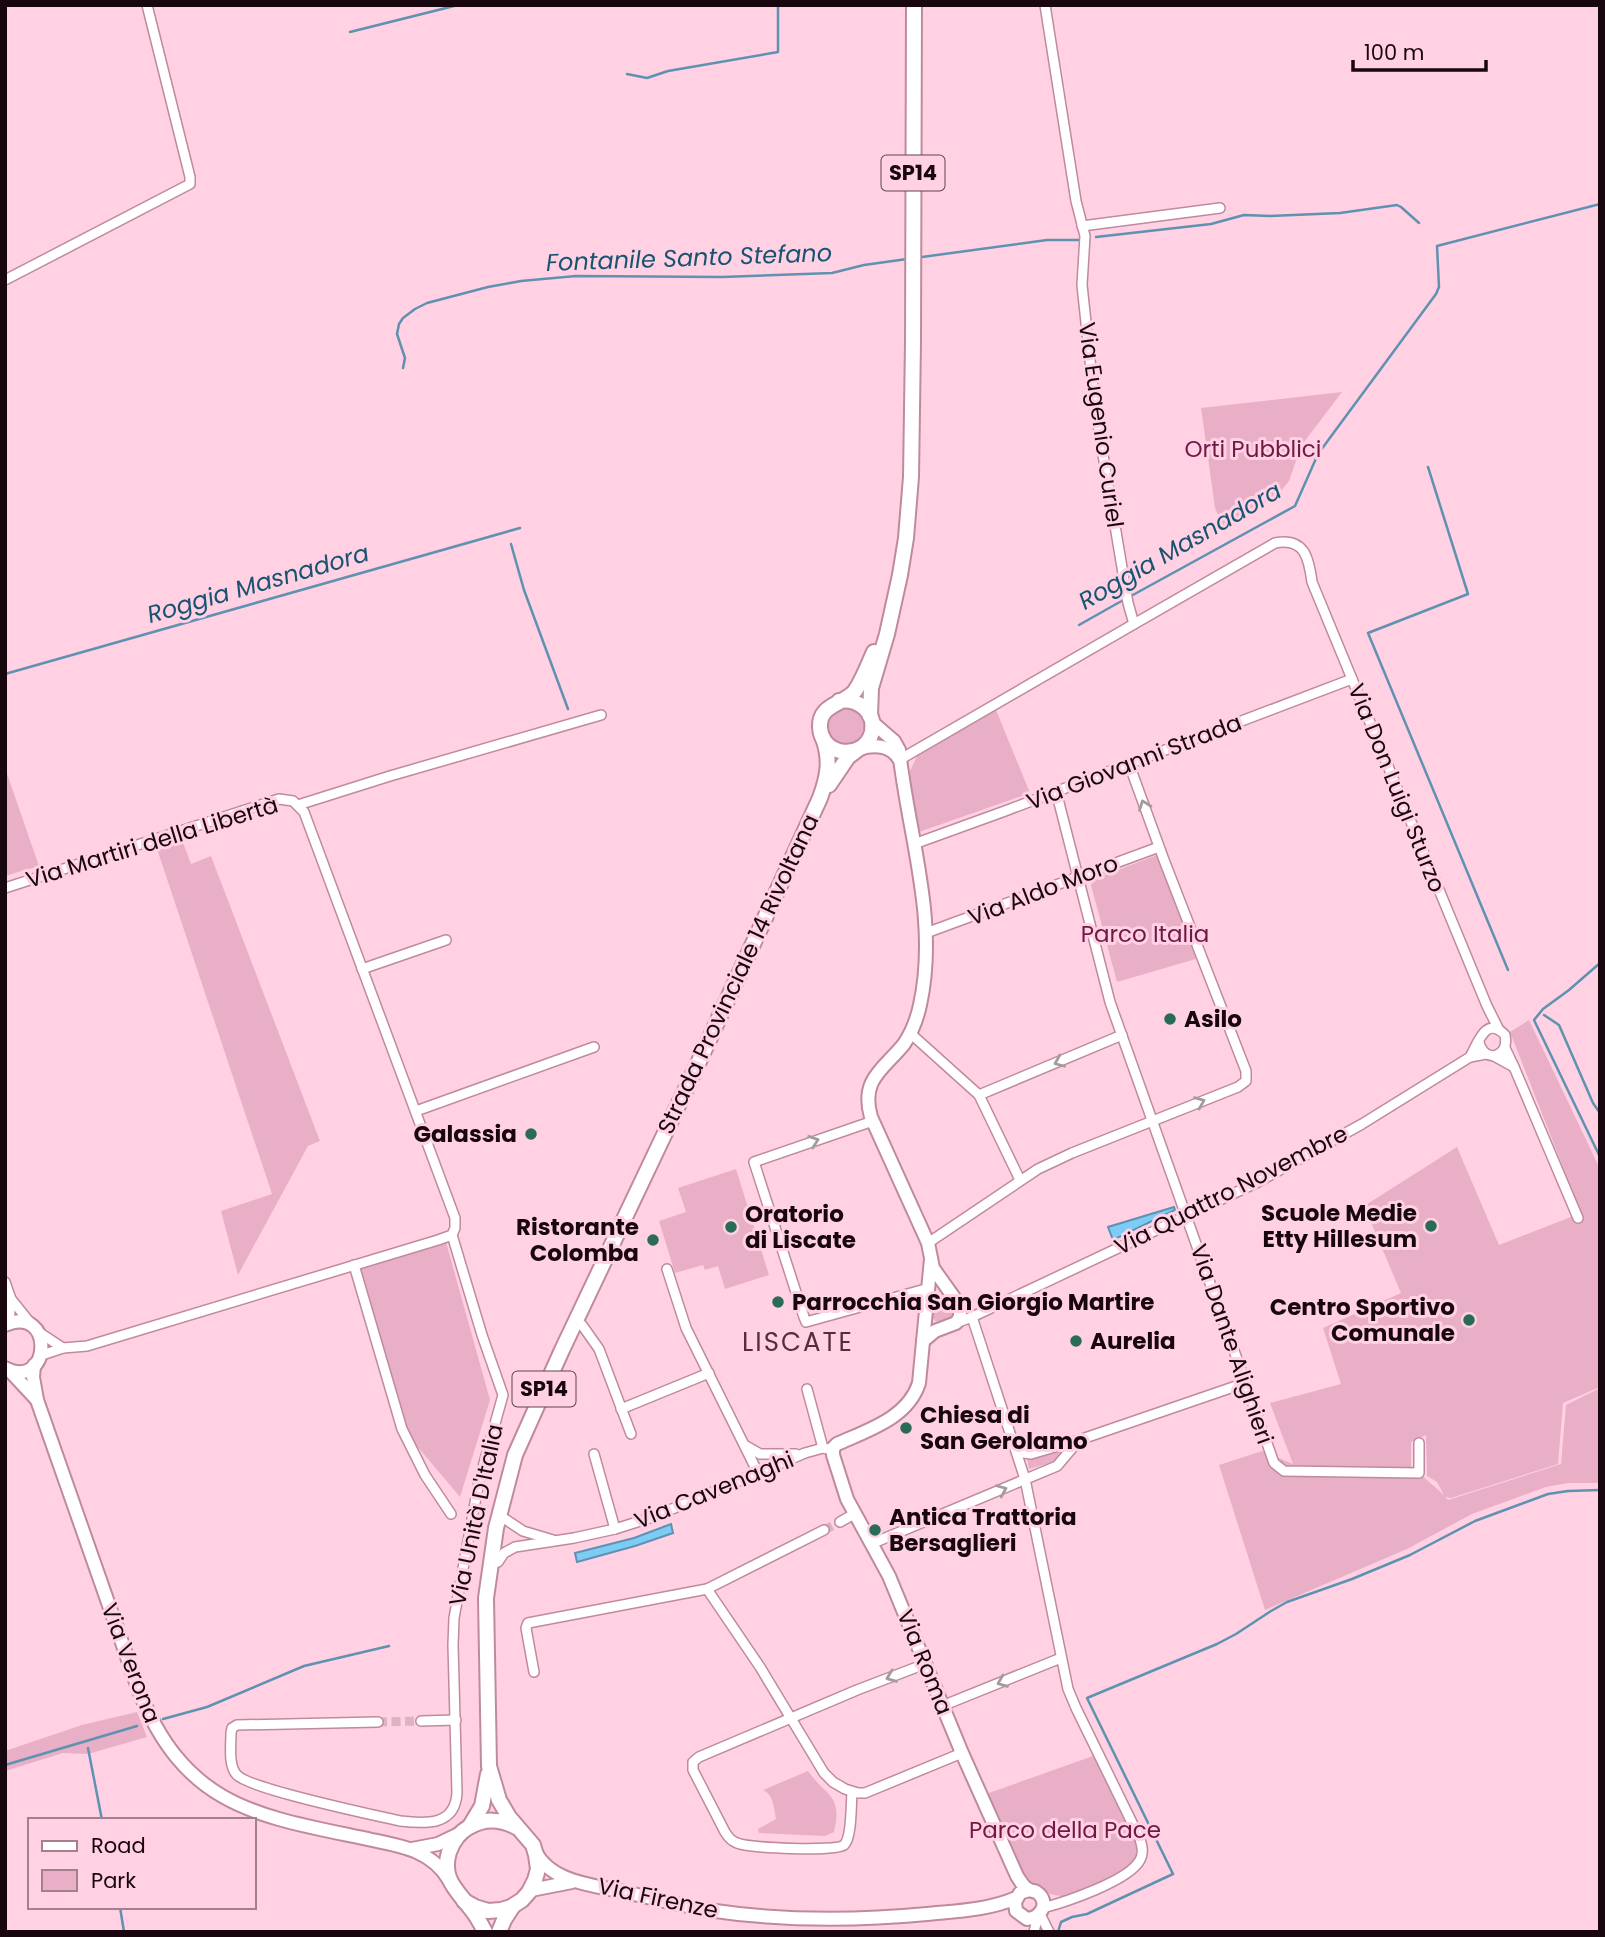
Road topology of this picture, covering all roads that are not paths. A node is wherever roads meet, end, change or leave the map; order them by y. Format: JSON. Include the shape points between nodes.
{"nodes":[{"id":1,"x":147,"y":5,"type":"edge"},
{"id":2,"x":914,"y":5,"type":"edge"},
{"id":3,"x":1045,"y":5,"type":"edge"},
{"id":4,"x":1220,"y":208,"type":"dead end"},
{"id":5,"x":1082,"y":226,"type":"junction"},
{"id":6,"x":5,"y":280,"type":"edge"},
{"id":7,"x":892,"y":612,"type":"junction"},
{"id":8,"x":1134,"y":624,"type":"junction"},
{"id":9,"x":1352,"y":679,"type":"junction"},
{"id":10,"x":839,"y":701,"type":"junction"},
{"id":11,"x":601,"y":715,"type":"dead end"},
{"id":12,"x":871,"y":719,"type":"junction"},
{"id":13,"x":823,"y":738,"type":"junction"},
{"id":14,"x":858,"y":750,"type":"junction"},
{"id":15,"x":899,"y":760,"type":"junction"},
{"id":16,"x":1129,"y":764,"type":"junction"},
{"id":17,"x":1056,"y":791,"type":"junction"},
{"id":18,"x":820,"y":798,"type":"junction"},
{"id":19,"x":298,"y":805,"type":"junction"},
{"id":20,"x":914,"y":844,"type":"junction"},
{"id":21,"x":1159,"y":847,"type":"junction"},
{"id":22,"x":1078,"y":877,"type":"junction"},
{"id":23,"x":5,"y":888,"type":"edge"},
{"id":24,"x":926,"y":933,"type":"junction"},
{"id":25,"x":446,"y":940,"type":"dead end"},
{"id":26,"x":362,"y":969,"type":"junction"},
{"id":27,"x":1487,"y":1006,"type":"junction"},
{"id":28,"x":1499,"y":1030,"type":"junction"},
{"id":29,"x":1486,"y":1031,"type":"junction"},
{"id":30,"x":910,"y":1033,"type":"junction"},
{"id":31,"x":1122,"y":1035,"type":"junction"},
{"id":32,"x":1479,"y":1042,"type":"junction"},
{"id":33,"x":594,"y":1047,"type":"dead end"},
{"id":34,"x":1506,"y":1048,"type":"junction"},
{"id":35,"x":1490,"y":1055,"type":"junction"},
{"id":36,"x":1470,"y":1057,"type":"junction"},
{"id":37,"x":1514,"y":1067,"type":"junction"},
{"id":38,"x":979,"y":1095,"type":"junction"},
{"id":39,"x":415,"y":1111,"type":"junction"},
{"id":40,"x":873,"y":1121,"type":"junction"},
{"id":41,"x":1153,"y":1121,"type":"junction"},
{"id":42,"x":657,"y":1150,"type":"junction"},
{"id":43,"x":1020,"y":1180,"type":"junction"},
{"id":44,"x":1187,"y":1216,"type":"junction"},
{"id":45,"x":1578,"y":1218,"type":"dead end"},
{"id":46,"x":454,"y":1231,"type":"junction"},
{"id":47,"x":928,"y":1243,"type":"junction"},
{"id":48,"x":931,"y":1259,"type":"junction"},
{"id":49,"x":354,"y":1265,"type":"junction"},
{"id":50,"x":667,"y":1269,"type":"dead end"},
{"id":51,"x":5,"y":1282,"type":"edge"},
{"id":52,"x":949,"y":1291,"type":"junction"},
{"id":53,"x":11,"y":1299,"type":"junction"},
{"id":54,"x":927,"y":1301,"type":"junction"},
{"id":55,"x":960,"y":1306,"type":"junction"},
{"id":56,"x":972,"y":1317,"type":"junction"},
{"id":57,"x":7,"y":1324,"type":"edge"},
{"id":58,"x":582,"y":1325,"type":"junction"},
{"id":59,"x":951,"y":1325,"type":"junction"},
{"id":60,"x":35,"y":1328,"type":"junction"},
{"id":61,"x":923,"y":1340,"type":"junction"},
{"id":62,"x":63,"y":1348,"type":"junction"},
{"id":63,"x":38,"y":1360,"type":"junction"},
{"id":64,"x":7,"y":1369,"type":"edge"},
{"id":65,"x":709,"y":1373,"type":"junction"},
{"id":66,"x":1245,"y":1383,"type":"junction"},
{"id":67,"x":807,"y":1389,"type":"dead end"},
{"id":68,"x":37,"y":1400,"type":"junction"},
{"id":69,"x":621,"y":1409,"type":"junction"},
{"id":70,"x":631,"y":1434,"type":"dead end"},
{"id":71,"x":1079,"y":1440,"type":"junction"},
{"id":72,"x":1419,"y":1443,"type":"dead end"},
{"id":73,"x":745,"y":1445,"type":"junction"},
{"id":74,"x":828,"y":1449,"type":"junction"},
{"id":75,"x":1017,"y":1452,"type":"junction"},
{"id":76,"x":805,"y":1453,"type":"junction"},
{"id":77,"x":594,"y":1454,"type":"dead end"},
{"id":78,"x":758,"y":1472,"type":"junction"},
{"id":79,"x":1025,"y":1479,"type":"junction"},
{"id":80,"x":451,"y":1514,"type":"dead end"},
{"id":81,"x":854,"y":1514,"type":"junction"},
{"id":82,"x":505,"y":1519,"type":"junction"},
{"id":83,"x":840,"y":1522,"type":"tunnel mouth"},
{"id":84,"x":615,"y":1529,"type":"junction"},
{"id":85,"x":824,"y":1530,"type":"tunnel mouth"},
{"id":86,"x":554,"y":1541,"type":"junction"},
{"id":87,"x":871,"y":1544,"type":"junction"},
{"id":88,"x":498,"y":1562,"type":"junction"},
{"id":89,"x":707,"y":1589,"type":"junction"},
{"id":90,"x":487,"y":1643,"type":"junction"},
{"id":91,"x":1061,"y":1658,"type":"junction"},
{"id":92,"x":925,"y":1664,"type":"junction"},
{"id":93,"x":534,"y":1672,"type":"dead end"},
{"id":94,"x":942,"y":1706,"type":"junction"},
{"id":95,"x":791,"y":1717,"type":"junction"},
{"id":96,"x":456,"y":1720,"type":"junction"},
{"id":97,"x":421,"y":1721,"type":"tunnel mouth"},
{"id":98,"x":378,"y":1722,"type":"tunnel mouth"},
{"id":99,"x":962,"y":1753,"type":"junction"},
{"id":100,"x":489,"y":1766,"type":"junction"},
{"id":101,"x":852,"y":1792,"type":"junction"},
{"id":102,"x":466,"y":1830,"type":"junction"},
{"id":103,"x":521,"y":1830,"type":"junction"},
{"id":104,"x":412,"y":1849,"type":"junction"},
{"id":105,"x":535,"y":1851,"type":"junction"},
{"id":106,"x":578,"y":1881,"type":"junction"},
{"id":107,"x":451,"y":1883,"type":"junction"},
{"id":108,"x":531,"y":1890,"type":"junction"},
{"id":109,"x":464,"y":1901,"type":"junction"},
{"id":110,"x":1029,"y":1905,"type":"junction"},
{"id":111,"x":513,"y":1906,"type":"junction"},
{"id":112,"x":485,"y":1932,"type":"edge"},
{"id":113,"x":499,"y":1932,"type":"edge"},
{"id":114,"x":1032,"y":1932,"type":"edge"},
{"id":115,"x":1049,"y":1932,"type":"edge"}],
"edges":[{"from":1,"to":6,"type":"street","via":[[190,184]]},
{"from":2,"to":7,"type":"main road","name":"Strada Provinciale 14 Rivoltana","number":"SP14","via":[[911,477],[906,538]]},
{"from":3,"to":5,"type":"street","name":"Via Eugenio Curiel"},
{"from":4,"to":5,"type":"street"},
{"from":5,"to":8,"type":"street","name":"Via Eugenio Curiel","via":[[1086,243],[1082,285],[1093,394]]},
{"from":7,"to":10,"type":"main road","name":"Strada Provinciale 14 Rivoltana","number":"SP14","via":[[859,685]]},
{"from":7,"to":12,"type":"main road","name":"Strada Provinciale 14 Rivoltana","number":"SP14","via":[[872,685]]},
{"from":8,"to":9,"type":"street","name":"Via Don Luigi Sturzo","via":[[1285,541],[1307,556],[1312,582]]},
{"from":8,"to":15,"type":"street"},
{"from":9,"to":16,"type":"street","name":"Via Giovanni Strada"},
{"from":9,"to":27,"type":"street","name":"Via Don Luigi Sturzo"},
{"from":10,"to":12,"type":"main road","via":[[856,702]]},
{"from":10,"to":13,"type":"main road","name":"Strada Provinciale 14 Rivoltana","number":"SP14","via":[[823,715]]},
{"from":11,"to":19,"type":"street"},
{"from":12,"to":14,"type":"main road","name":"Strada Provinciale 14 Rivoltana","number":"SP14","via":[[870,738]]},
{"from":12,"to":15,"type":"street","via":[[895,743]]},
{"from":13,"to":14,"type":"main road","via":[[837,751]]},
{"from":13,"to":18,"type":"main road","name":"Strada Provinciale 14 Rivoltana","number":"SP14","via":[[828,769]]},
{"from":14,"to":15,"type":"street","via":[[881,746]]},
{"from":14,"to":18,"type":"main road","name":"Strada Provinciale 14 Rivoltana","number":"SP14"},
{"from":15,"to":20,"type":"street"},
{"from":16,"to":17,"type":"street","name":"Via Giovanni Strada"},
{"from":21,"to":16,"type":"street","one_way":true},
{"from":17,"to":20,"type":"street","name":"Via Giovanni Strada"},
{"from":17,"to":22,"type":"street","name":"Via Dante Alighieri"},
{"from":18,"to":42,"type":"main road","name":"Strada Provinciale 14 Rivoltana","number":"SP14"},
{"from":19,"to":23,"type":"street","name":"Via Martiri della Libertà","via":[[279,799]]},
{"from":19,"to":26,"type":"street"},
{"from":20,"to":24,"type":"street"},
{"from":21,"to":22,"type":"street","name":"Via Aldo Moro"},
{"from":41,"to":21,"type":"street","one_way":true,"via":[[1238,1087],[1246,1080],[1247,1070]]},
{"from":22,"to":24,"type":"street","name":"Via Aldo Moro"},
{"from":22,"to":31,"type":"street","name":"Via Dante Alighieri"},
{"from":24,"to":30,"type":"street","via":[[923,990]]},
{"from":25,"to":26,"type":"street"},
{"from":26,"to":39,"type":"street"},
{"from":27,"to":28,"type":"street","name":"Via Don Luigi Sturzo"},
{"from":27,"to":29,"type":"street","name":"Via Don Luigi Sturzo"},
{"from":28,"to":29,"type":"street"},
{"from":28,"to":34,"type":"street","via":[[1505,1035]]},
{"from":29,"to":32,"type":"street"},
{"from":30,"to":38,"type":"street"},
{"from":30,"to":40,"type":"street","via":[[870,1084]]},
{"from":31,"to":38,"type":"street","one_way":true},
{"from":31,"to":41,"type":"street","name":"Via Dante Alighieri"},
{"from":32,"to":35,"type":"street","via":[[1482,1051]]},
{"from":32,"to":36,"type":"street","name":"Via Quattro Novembre"},
{"from":33,"to":39,"type":"street"},
{"from":34,"to":35,"type":"street","via":[[1499,1055]]},
{"from":34,"to":37,"type":"street"},
{"from":35,"to":36,"type":"street","name":"Via Quattro Novembre"},
{"from":35,"to":37,"type":"street"},
{"from":36,"to":44,"type":"street","name":"Via Quattro Novembre","via":[[1311,1153]]},
{"from":37,"to":45,"type":"street"},
{"from":38,"to":43,"type":"street"},
{"from":39,"to":46,"type":"street","via":[[456,1218]]},
{"from":40,"to":47,"type":"street"},
{"from":54,"to":40,"type":"street","one_way":true,"via":[[806,1322],[754,1162]]},
{"from":41,"to":43,"type":"street","via":[[1056,1160]]},
{"from":41,"to":44,"type":"street","name":"Via Dante Alighieri"},
{"from":42,"to":58,"type":"main road","name":"Strada Provinciale 14 Rivoltana","number":"SP14"},
{"from":42,"to":90,"type":"main road","name":"Strada Provinciale 14 Rivoltana","number":"SP14","via":[[515,1455],[491,1554]]},
{"from":43,"to":47,"type":"street"},
{"from":44,"to":56,"type":"street","name":"Via Quattro Novembre"},
{"from":44,"to":66,"type":"street","name":"Via Dante Alighieri"},
{"from":46,"to":49,"type":"street"},
{"from":46,"to":96,"type":"street","name":"Via Unità D'Italia","via":[[503,1395],[455,1606]]},
{"from":47,"to":48,"type":"street"},
{"from":48,"to":52,"type":"street"},
{"from":48,"to":54,"type":"street"},
{"from":49,"to":62,"type":"street","via":[[87,1346]]},
{"from":49,"to":80,"type":"street","via":[[402,1429]]},
{"from":50,"to":65,"type":"street","via":[[681,1319]]},
{"from":51,"to":53,"type":"street"},
{"from":52,"to":54,"type":"street","via":[[937,1291]]},
{"from":52,"to":55,"type":"street"},
{"from":53,"to":57,"type":"street"},
{"from":53,"to":60,"type":"street"},
{"from":54,"to":59,"type":"street","via":[[932,1324]]},
{"from":54,"to":61,"type":"street"},
{"from":55,"to":56,"type":"street"},
{"from":55,"to":59,"type":"street","via":[[960,1317]]},
{"from":56,"to":59,"type":"street","name":"Via Quattro Novembre"},
{"from":56,"to":75,"type":"street"},
{"from":57,"to":60,"type":"street","via":[[26,1322]]},
{"from":58,"to":69,"type":"street","via":[[599,1349]]},
{"from":58,"to":82,"type":"main road","name":"Strada Provinciale 14 Rivoltana","number":"SP14","via":[[530,1438]]},
{"from":59,"to":61,"type":"street"},
{"from":60,"to":62,"type":"street"},
{"from":60,"to":63,"type":"street","name":"Via Verona","via":[[43,1342]]},
{"from":61,"to":74,"type":"street","via":[[918,1386],[905,1407],[891,1419]]},
{"from":62,"to":63,"type":"street"},
{"from":63,"to":64,"type":"street","via":[[23,1371]]},
{"from":63,"to":68,"type":"street","name":"Via Verona","via":[[33,1377]]},
{"from":64,"to":68,"type":"street","name":"Via Verona"},
{"from":65,"to":69,"type":"street"},
{"from":65,"to":73,"type":"street"},
{"from":66,"to":71,"type":"street"},
{"from":66,"to":72,"type":"street","name":"Via Dante Alighieri","via":[[1272,1460],[1282,1470],[1419,1473]]},
{"from":67,"to":74,"type":"street"},
{"from":68,"to":104,"type":"street","name":"Via Verona","via":[[142,1698],[160,1736],[178,1760],[218,1794],[258,1813]]},
{"from":69,"to":70,"type":"street"},
{"from":71,"to":75,"type":"street","via":[[1031,1454]]},
{"from":71,"to":79,"type":"street","via":[[1060,1464]]},
{"from":73,"to":76,"type":"street","via":[[760,1454]]},
{"from":73,"to":78,"type":"street"},
{"from":74,"to":76,"type":"street","name":"Via Cavenaghi"},
{"from":74,"to":81,"type":"street","name":"Via Roma"},
{"from":75,"to":79,"type":"street"},
{"from":76,"to":78,"type":"street","name":"Via Cavenaghi"},
{"from":77,"to":84,"type":"street"},
{"from":78,"to":84,"type":"street","name":"Via Cavenaghi","via":[[670,1511]]},
{"from":87,"to":79,"type":"street","one_way":true},
{"from":79,"to":91,"type":"street"},
{"from":81,"to":83,"type":"street"},
{"from":81,"to":87,"type":"street","name":"Via Roma"},
{"from":82,"to":86,"type":"street","via":[[523,1531]]},
{"from":82,"to":88,"type":"main road","name":"Strada Provinciale 14 Rivoltana","number":"SP14"},
{"from":84,"to":86,"type":"street","name":"Via Cavenaghi"},
{"from":85,"to":89,"type":"street"},
{"from":86,"to":88,"type":"street","name":"Via Cavenaghi","via":[[512,1548]]},
{"from":87,"to":92,"type":"street","name":"Via Roma","via":[[893,1583]]},
{"from":88,"to":90,"type":"main road","name":"Strada Provinciale 14 Rivoltana","number":"SP14"},
{"from":89,"to":93,"type":"street","via":[[528,1623]]},
{"from":89,"to":95,"type":"street"},
{"from":90,"to":100,"type":"main road","name":"Strada Provinciale 14 Rivoltana","number":"SP14"},
{"from":91,"to":94,"type":"street","one_way":true},
{"from":91,"to":110,"type":"street","name":"Via Firenze","via":[[1072,1699],[1143,1850],[1130,1871],[1115,1880],[1064,1901]]},
{"from":92,"to":94,"type":"street","name":"Via Roma"},
{"from":92,"to":95,"type":"street","one_way":true},
{"from":94,"to":99,"type":"street","name":"Via Roma"},
{"from":95,"to":101,"type":"street","via":[[824,1773]]},
{"from":95,"to":101,"type":"street","via":[[693,1762],[725,1832],[742,1844],[842,1846],[848,1839]]},
{"from":96,"to":97,"type":"street"},
{"from":96,"to":98,"type":"street","name":"Via Unità D'Italia","via":[[456,1803],[435,1821],[400,1821],[268,1789],[243,1780],[232,1767],[231,1732],[237,1725]]},
{"from":99,"to":101,"type":"street","via":[[871,1791]]},
{"from":99,"to":110,"type":"street","name":"Via Roma"},
{"from":100,"to":102,"type":"main road","name":"Strada Provinciale 14 Rivoltana","number":"SP14","via":[[484,1802]]},
{"from":100,"to":103,"type":"main road","name":"Strada Provinciale 14 Rivoltana","number":"SP14","via":[[501,1804]]},
{"from":102,"to":103,"type":"main road","via":[[495,1820]]},
{"from":102,"to":104,"type":"street","name":"Via Verona","via":[[438,1844]]},
{"from":102,"to":107,"type":"main road","name":"Strada Provinciale 14 Rivoltana","number":"SP14","via":[[448,1856]]},
{"from":103,"to":105,"type":"main road","name":"Strada Provinciale 14 Rivoltana","number":"SP14"},
{"from":104,"to":107,"type":"street","name":"Via Verona","via":[[437,1864]]},
{"from":105,"to":106,"type":"street","name":"Via Firenze","via":[[551,1871]]},
{"from":105,"to":108,"type":"main road","via":[[537,1870]]},
{"from":106,"to":108,"type":"street","name":"Via Firenze"},
{"from":106,"to":110,"type":"street","name":"Via Firenze","via":[[705,1909],[821,1920]]},
{"from":107,"to":109,"type":"main road"},
{"from":108,"to":111,"type":"main road"},
{"from":109,"to":111,"type":"main road","via":[[486,1910]]},
{"from":109,"to":112,"type":"main road"},
{"from":110,"to":114,"type":"street"},
{"from":110,"to":114,"type":"street"},
{"from":110,"to":115,"type":"street"},
{"from":111,"to":113,"type":"main road"}]}
